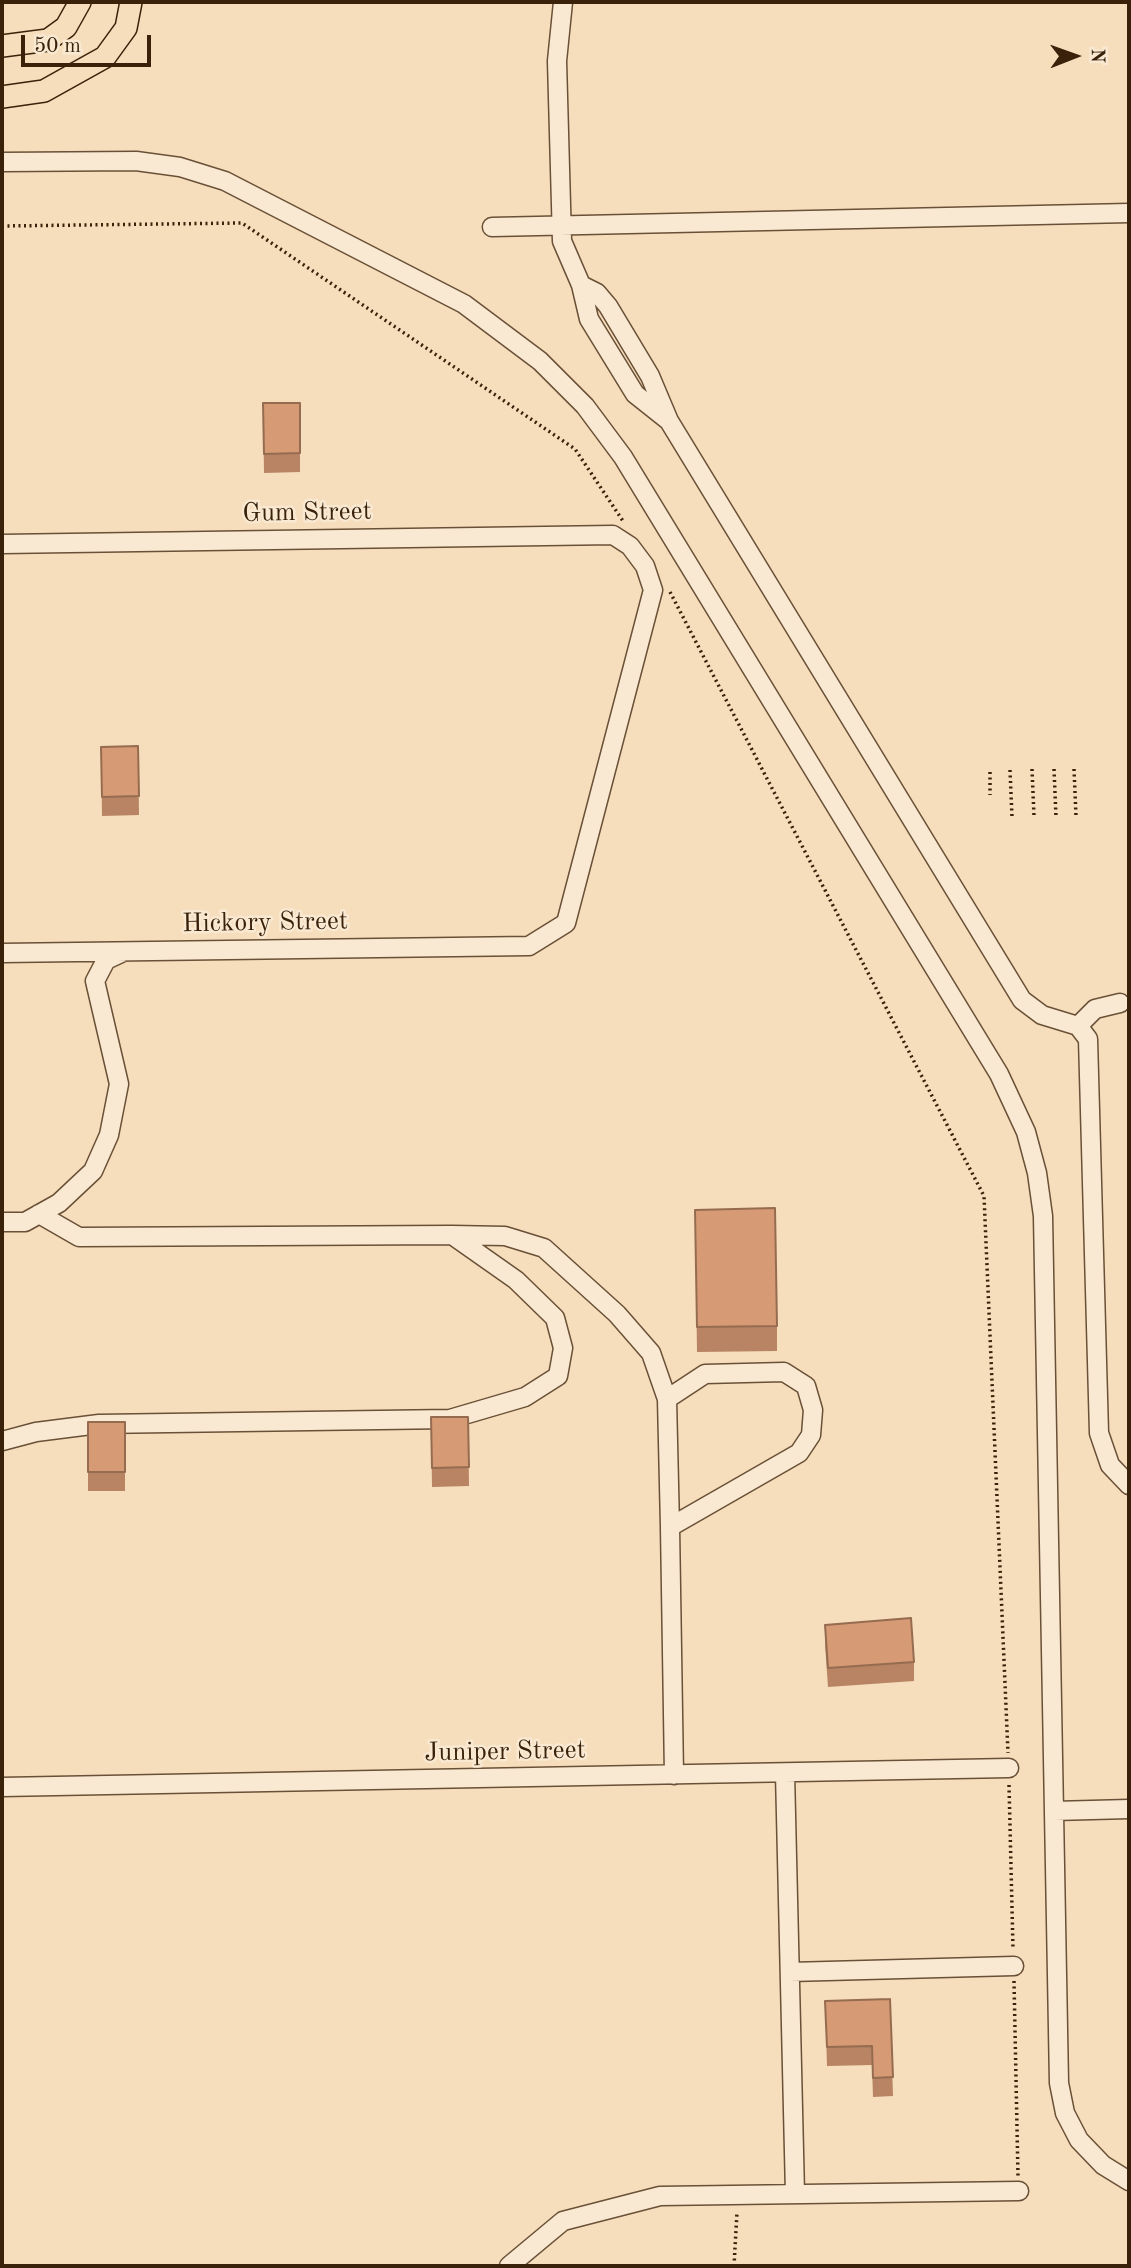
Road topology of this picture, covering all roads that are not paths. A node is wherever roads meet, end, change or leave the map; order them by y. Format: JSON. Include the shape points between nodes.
{"nodes":[{"id":1,"x":80,"y":2,"type":"edge"},
{"id":2,"x":131,"y":2,"type":"edge"},
{"id":3,"x":563,"y":2,"type":"edge"},
{"id":4,"x":2,"y":46,"type":"edge"},
{"id":5,"x":2,"y":97,"type":"edge"},
{"id":6,"x":2,"y":162,"type":"edge"},
{"id":7,"x":1129,"y":213,"type":"edge"},
{"id":8,"x":559,"y":225,"type":"junction"},
{"id":9,"x":492,"y":226,"type":"dead end"},
{"id":10,"x":2,"y":544,"type":"edge"},
{"id":11,"x":529,"y":946,"type":"joint"},
{"id":12,"x":124,"y":951,"type":"junction"},
{"id":13,"x":2,"y":953,"type":"edge"},
{"id":14,"x":1120,"y":1003,"type":"dead end"},
{"id":15,"x":1078,"y":1026,"type":"junction"},
{"id":16,"x":39,"y":1214,"type":"junction"},
{"id":17,"x":2,"y":1222,"type":"edge"},
{"id":18,"x":452,"y":1236,"type":"junction"},
{"id":19,"x":667,"y":1399,"type":"junction"},
{"id":20,"x":2,"y":1441,"type":"edge"},
{"id":21,"x":1129,"y":1485,"type":"edge"},
{"id":22,"x":670,"y":1527,"type":"junction"},
{"id":23,"x":1009,"y":1769,"type":"road end"},
{"id":24,"x":785,"y":1773,"type":"junction"},
{"id":25,"x":674,"y":1775,"type":"junction"},
{"id":26,"x":2,"y":1787,"type":"edge"},
{"id":27,"x":1129,"y":1809,"type":"edge"},
{"id":28,"x":1054,"y":1811,"type":"junction"},
{"id":29,"x":1014,"y":1966,"type":"road end"},
{"id":30,"x":790,"y":1972,"type":"junction"},
{"id":31,"x":1129,"y":2181,"type":"edge"},
{"id":32,"x":1019,"y":2191,"type":"road end"},
{"id":33,"x":795,"y":2194,"type":"junction"},
{"id":34,"x":509,"y":2266,"type":"edge"}],
"edges":[{"from":1,"to":4,"type":"main road","via":[[66,27],[48,40]]},
{"from":2,"to":5,"type":"main road","via":[[126,28],[105,57],[44,91]]},
{"from":3,"to":8,"type":"street","via":[[557,61]]},
{"from":6,"to":28,"type":"street","via":[[158,163],[247,190],[490,322],[563,383],[623,457],[999,1074],[1026,1132],[1041,1194],[1045,1237]]},
{"from":7,"to":8,"type":"street"},
{"from":8,"to":9,"type":"street"},
{"from":8,"to":15,"type":"street","via":[[586,312],[628,383],[645,404],[669,421],[1022,1000],[1042,1015]]},
{"from":10,"to":11,"type":"street","name":"Gum Street","via":[[619,530],[645,566],[653,590],[566,923]]},
{"from":11,"to":12,"type":"street","name":"Hickory Street"},
{"from":12,"to":13,"type":"street","name":"Hickory Street"},
{"from":12,"to":16,"type":"street","via":[[106,960],[95,981],[119,1084],[109,1135],[93,1171],[59,1203]]},
{"from":14,"to":15,"type":"street","via":[[1095,1009]]},
{"from":15,"to":21,"type":"street","via":[[1090,1047],[1099,1433],[1110,1465]]},
{"from":16,"to":17,"type":"street","via":[[25,1222]]},
{"from":16,"to":18,"type":"street","via":[[79,1237]]},
{"from":18,"to":19,"type":"street","via":[[505,1237],[544,1248],[617,1314],[651,1353]]},
{"from":18,"to":20,"type":"street","via":[[516,1280],[555,1318],[563,1348],[558,1376],[524,1396],[450,1419],[99,1424]]},
{"from":19,"to":22,"type":"street"},
{"from":19,"to":22,"type":"street","via":[[705,1374],[784,1372],[806,1386],[813,1410],[811,1435],[799,1453]]},
{"from":22,"to":25,"type":"street"},
{"from":23,"to":24,"type":"street","name":"Juniper Street"},
{"from":24,"to":25,"type":"street","name":"Juniper Street"},
{"from":24,"to":30,"type":"street"},
{"from":25,"to":26,"type":"street","name":"Juniper Street"},
{"from":27,"to":28,"type":"street"},
{"from":28,"to":31,"type":"street","via":[[1061,2098],[1071,2127],[1090,2154]]},
{"from":29,"to":30,"type":"street"},
{"from":30,"to":33,"type":"street"},
{"from":32,"to":33,"type":"street"},
{"from":33,"to":34,"type":"street","via":[[660,2196],[563,2221]]}]}
